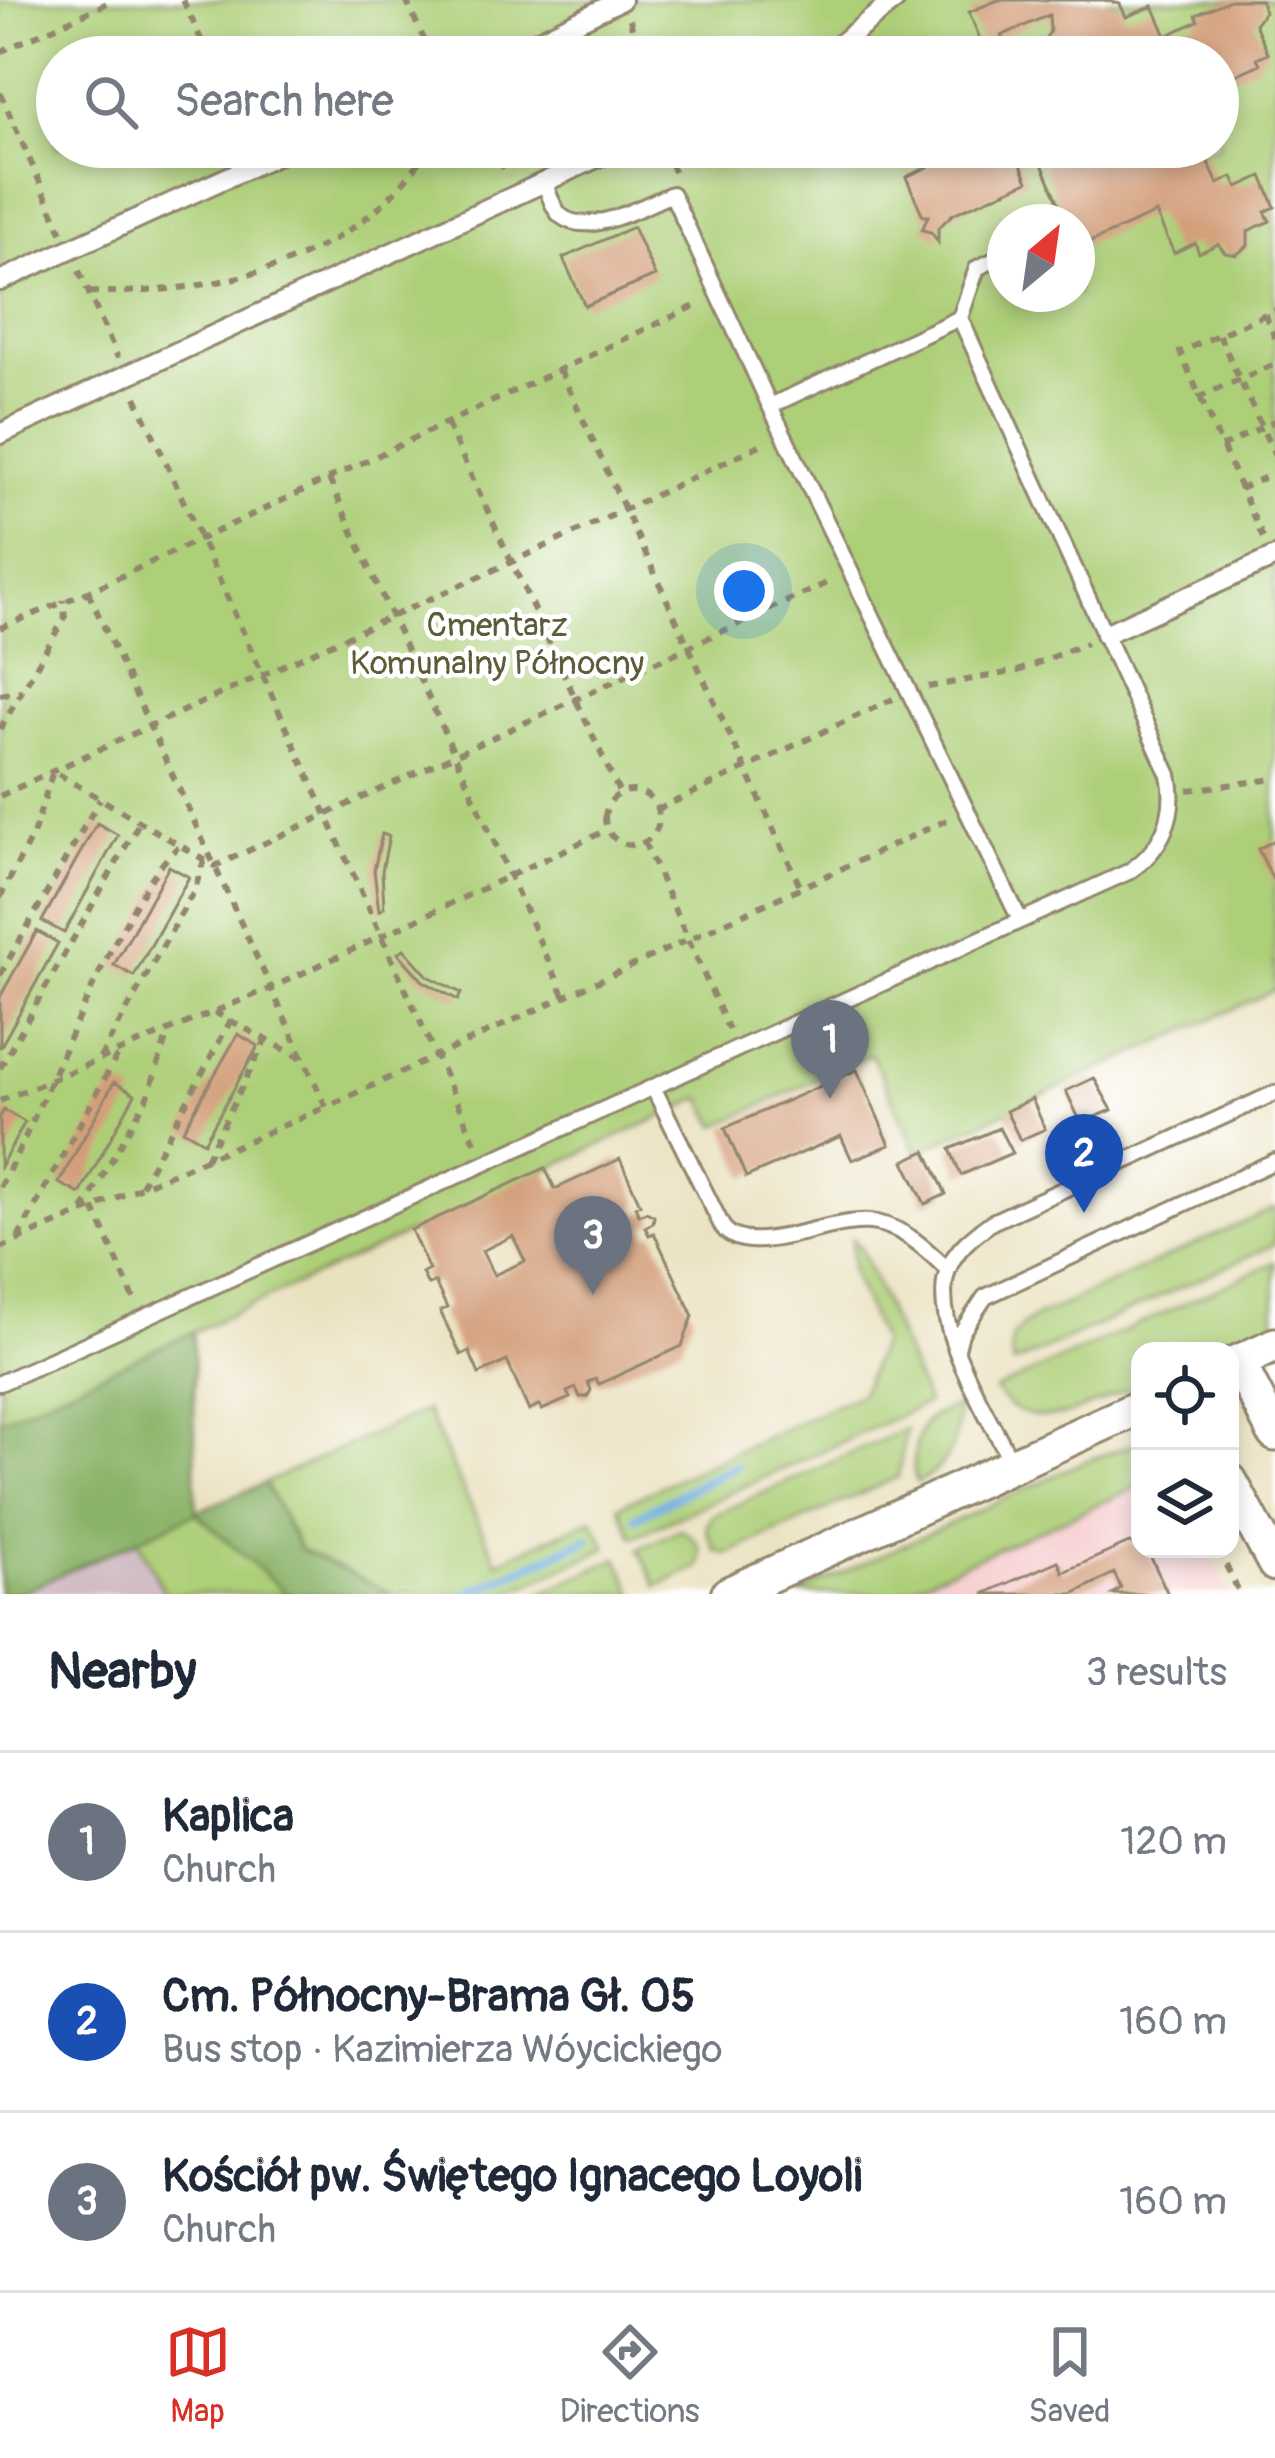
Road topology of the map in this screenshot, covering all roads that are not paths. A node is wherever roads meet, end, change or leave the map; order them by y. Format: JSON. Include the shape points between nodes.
{"nodes":[{"id":1,"x":623,"y":0,"type":"edge"},
{"id":2,"x":895,"y":0,"type":"edge"},
{"id":3,"x":548,"y":36,"type":"edge"},
{"id":4,"x":850,"y":36,"type":"edge"},
{"id":5,"x":248,"y":168,"type":"edge"},
{"id":6,"x":574,"y":168,"type":"edge"},
{"id":7,"x":544,"y":182,"type":"junction"},
{"id":8,"x":987,"y":263,"type":"edge"},
{"id":9,"x":0,"y":281,"type":"edge"},
{"id":10,"x":960,"y":318,"type":"junction"},
{"id":11,"x":770,"y":406,"type":"junction"},
{"id":12,"x":0,"y":434,"type":"edge"},
{"id":13,"x":1273,"y":558,"type":"edge"},
{"id":14,"x":1105,"y":634,"type":"junction"},
{"id":15,"x":1020,"y":920,"type":"junction"},
{"id":16,"x":653,"y":1087,"type":"junction"},
{"id":17,"x":1275,"y":1093,"type":"edge"},
{"id":18,"x":1275,"y":1161,"type":"edge"},
{"id":19,"x":948,"y":1270,"type":"junction"},
{"id":20,"x":1275,"y":1346,"type":"edge"},
{"id":21,"x":957,"y":1348,"type":"junction"},
{"id":22,"x":1239,"y":1362,"type":"edge"},
{"id":23,"x":1239,"y":1372,"type":"edge"},
{"id":24,"x":0,"y":1383,"type":"edge"},
{"id":25,"x":1131,"y":1411,"type":"edge"},
{"id":26,"x":1275,"y":1433,"type":"edge"},
{"id":27,"x":1013,"y":1465,"type":"junction"},
{"id":28,"x":1239,"y":1498,"type":"edge"},
{"id":29,"x":1275,"y":1564,"type":"edge"},
{"id":30,"x":728,"y":1594,"type":"edge"}],
"edges":[{"from":1,"to":3,"type":"street"},
{"from":2,"to":4,"type":"street"},
{"from":5,"to":9,"type":"street"},
{"from":6,"to":7,"type":"street"},
{"from":7,"to":11,"type":"lane","via":[[558,214],[575,223],[672,194]]},
{"from":7,"to":12,"type":"street"},
{"from":8,"to":10,"type":"lane","via":[[977,268]]},
{"from":10,"to":11,"type":"lane"},
{"from":10,"to":14,"type":"lane"},
{"from":11,"to":15,"type":"lane"},
{"from":13,"to":14,"type":"street"},
{"from":14,"to":15,"type":"lane","via":[[1173,793],[1161,838],[1151,857],[1128,872]]},
{"from":15,"to":16,"type":"lane"},
{"from":16,"to":19,"type":"lane","via":[[733,1239],[874,1222],[914,1239]]},
{"from":16,"to":24,"type":"lane"},
{"from":17,"to":19,"type":"lane","via":[[992,1222]]},
{"from":18,"to":21,"type":"lane","via":[[985,1297]]},
{"from":19,"to":21,"type":"lane","via":[[944,1316]]},
{"from":20,"to":22,"type":"street"},
{"from":21,"to":27,"type":"lane"},
{"from":23,"to":26,"type":"street"},
{"from":25,"to":27,"type":"street"},
{"from":27,"to":30,"type":"street"},
{"from":28,"to":29,"type":"street"}]}
